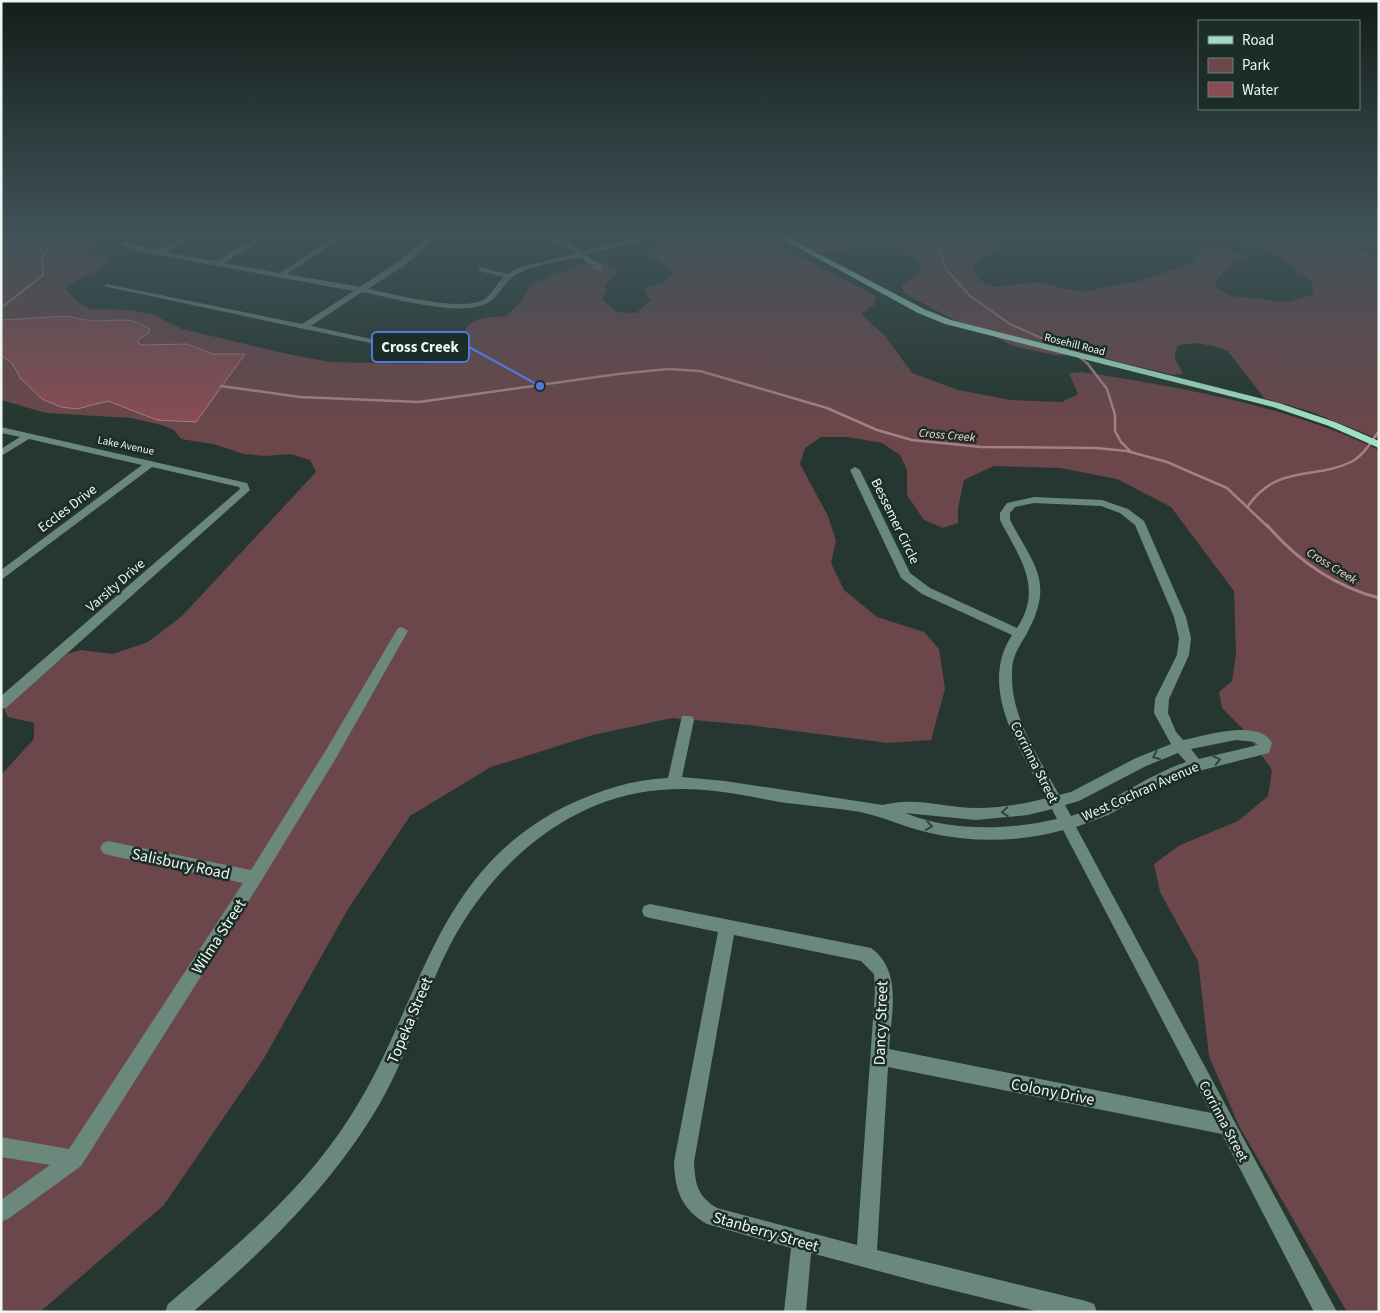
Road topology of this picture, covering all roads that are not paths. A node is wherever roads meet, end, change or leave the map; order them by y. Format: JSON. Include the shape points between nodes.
{"nodes":[{"id":1,"x":156,"y":296,"type":"edge"},
{"id":2,"x":351,"y":296,"type":"edge"},
{"id":3,"x":391,"y":296,"type":"edge"},
{"id":4,"x":491,"y":296,"type":"edge"},
{"id":5,"x":894,"y":296,"type":"edge"},
{"id":6,"x":304,"y":327,"type":"junction"},
{"id":7,"x":426,"y":349,"type":"dead end"},
{"id":8,"x":1,"y":430,"type":"edge"},
{"id":9,"x":28,"y":436,"type":"junction"},
{"id":10,"x":1379,"y":445,"type":"edge"},
{"id":11,"x":1,"y":453,"type":"edge"},
{"id":12,"x":151,"y":463,"type":"junction"},
{"id":13,"x":855,"y":470,"type":"dead end"},
{"id":14,"x":245,"y":488,"type":"joint"},
{"id":15,"x":1,"y":576,"type":"edge"},
{"id":16,"x":402,"y":631,"type":"dead end"},
{"id":17,"x":1020,"y":634,"type":"junction"},
{"id":18,"x":7,"y":692,"type":"edge"},
{"id":19,"x":1,"y":704,"type":"edge"},
{"id":20,"x":687,"y":720,"type":"dead end"},
{"id":21,"x":1180,"y":746,"type":"junction"},
{"id":22,"x":1196,"y":764,"type":"junction"},
{"id":23,"x":674,"y":783,"type":"junction"},
{"id":24,"x":1056,"y":803,"type":"junction"},
{"id":25,"x":883,"y":811,"type":"junction"},
{"id":26,"x":1066,"y":822,"type":"junction"},
{"id":27,"x":108,"y":848,"type":"dead end"},
{"id":28,"x":255,"y":878,"type":"junction"},
{"id":29,"x":650,"y":911,"type":"dead end"},
{"id":30,"x":727,"y":927,"type":"junction"},
{"id":31,"x":880,"y":1056,"type":"junction"},
{"id":32,"x":1227,"y":1126,"type":"junction"},
{"id":33,"x":1,"y":1147,"type":"edge"},
{"id":34,"x":74,"y":1159,"type":"junction"},
{"id":35,"x":1,"y":1212,"type":"edge"},
{"id":36,"x":802,"y":1242,"type":"junction"},
{"id":37,"x":866,"y":1258,"type":"junction"},
{"id":38,"x":176,"y":1312,"type":"edge"},
{"id":39,"x":795,"y":1312,"type":"edge"},
{"id":40,"x":1086,"y":1312,"type":"edge"},
{"id":41,"x":1326,"y":1312,"type":"edge"}],
"edges":[{"from":1,"to":6,"type":"street"},
{"from":2,"to":6,"type":"street"},
{"from":3,"to":4,"type":"street","via":[[459,307],[488,300]]},
{"from":5,"to":10,"type":"main road","name":"Rosehill Road","via":[[954,324],[1276,405],[1332,424]]},
{"from":6,"to":7,"type":"street","via":[[413,350]]},
{"from":8,"to":9,"type":"street","name":"Lake Avenue"},
{"from":9,"to":11,"type":"street"},
{"from":9,"to":12,"type":"street","name":"Lake Avenue"},
{"from":12,"to":14,"type":"street","name":"Lake Avenue"},
{"from":12,"to":15,"type":"street","name":"Eccles Drive"},
{"from":13,"to":17,"type":"street","name":"Bessemer Circle","via":[[902,572],[912,582]]},
{"from":14,"to":18,"type":"street","name":"Varsity Drive","via":[[237,500]]},
{"from":16,"to":28,"type":"street","name":"Wilma Street"},
{"from":17,"to":21,"type":"street","name":"Corrinna Street","via":[[1032,612],[1035,587],[1027,558],[1006,520],[1009,508],[1028,500],[1096,502],[1129,513],[1140,523],[1183,626],[1183,655],[1161,704],[1164,724]]},
{"from":17,"to":24,"type":"street","name":"Corrinna Street","via":[[1010,651],[1006,673],[1007,697],[1017,729]]},
{"from":18,"to":19,"type":"street","name":"Varsity Drive"},
{"from":20,"to":23,"type":"street"},
{"from":21,"to":22,"type":"street","name":"Corrinna Street"},
{"from":22,"to":21,"type":"street","name":"West Cochran Avenue","one_way":true,"via":[[1264,749],[1265,744],[1258,737],[1236,735]]},
{"from":21,"to":24,"type":"street","name":"West Cochran Avenue","one_way":true},
{"from":22,"to":26,"type":"street","name":"West Cochran Avenue","via":[[1092,815]]},
{"from":23,"to":25,"type":"street","name":"West Cochran Avenue","via":[[711,785]]},
{"from":23,"to":38,"type":"street","name":"Topeka Street","via":[[618,792],[575,809],[536,832],[499,862],[467,900],[444,936],[388,1070],[348,1138],[278,1222]]},
{"from":24,"to":25,"type":"street","name":"West Cochran Avenue","one_way":true,"via":[[1006,813],[953,812],[901,806]]},
{"from":24,"to":26,"type":"street","name":"Corrinna Street"},
{"from":25,"to":26,"type":"street","name":"West Cochran Avenue","one_way":true,"via":[[918,824],[993,833],[1024,831]]},
{"from":26,"to":32,"type":"street","name":"Corrinna Street"},
{"from":27,"to":28,"type":"street","name":"Salisbury Road"},
{"from":28,"to":34,"type":"street","name":"Wilma Street"},
{"from":29,"to":30,"type":"street","name":"Dancy Street"},
{"from":30,"to":31,"type":"street","name":"Dancy Street","via":[[865,954],[873,959],[879,966],[884,983]]},
{"from":30,"to":36,"type":"street","name":"Stanberry Street","via":[[684,1162],[685,1185],[696,1205],[704,1212]]},
{"from":31,"to":32,"type":"street","name":"Colony Drive"},
{"from":31,"to":37,"type":"street","name":"Dancy Street"},
{"from":32,"to":41,"type":"street","name":"Corrinna Street"},
{"from":33,"to":34,"type":"street"},
{"from":34,"to":35,"type":"street","name":"Wilma Street"},
{"from":36,"to":37,"type":"street","name":"Stanberry Street"},
{"from":36,"to":39,"type":"street"},
{"from":37,"to":40,"type":"street","name":"Stanberry Street"}]}
